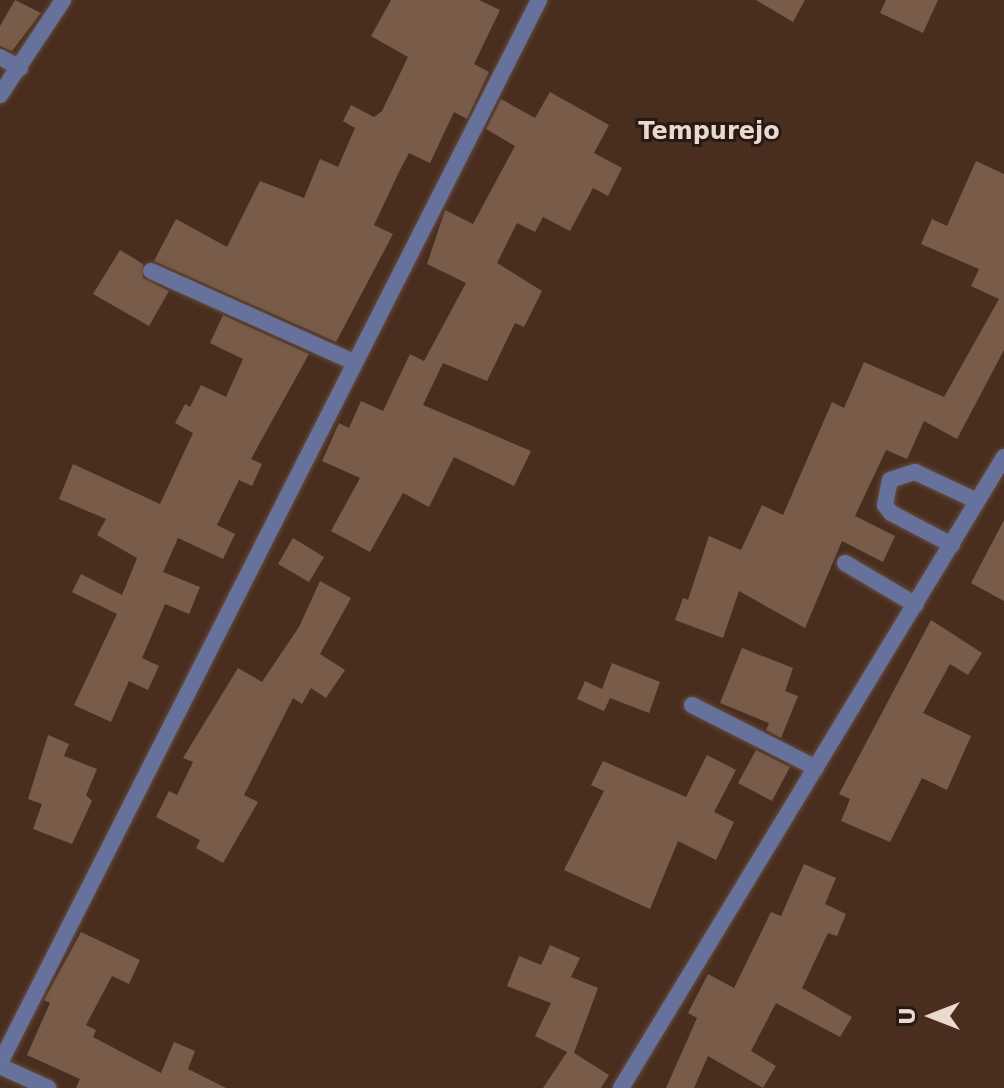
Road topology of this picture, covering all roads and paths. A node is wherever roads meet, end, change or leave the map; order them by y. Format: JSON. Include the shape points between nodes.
{"nodes":[{"id":1,"x":63,"y":0,"type":"edge"},
{"id":2,"x":539,"y":0,"type":"edge"},
{"id":3,"x":0,"y":57,"type":"edge"},
{"id":4,"x":20,"y":68,"type":"junction"},
{"id":5,"x":0,"y":95,"type":"edge"},
{"id":6,"x":151,"y":271,"type":"dead end"},
{"id":7,"x":351,"y":361,"type":"junction"},
{"id":8,"x":1004,"y":457,"type":"edge"},
{"id":9,"x":977,"y":501,"type":"junction"},
{"id":10,"x":952,"y":545,"type":"junction"},
{"id":11,"x":845,"y":563,"type":"dead end"},
{"id":12,"x":916,"y":605,"type":"junction"},
{"id":13,"x":692,"y":705,"type":"dead end"},
{"id":14,"x":816,"y":768,"type":"junction"},
{"id":15,"x":0,"y":1065,"type":"edge"},
{"id":16,"x":48,"y":1088,"type":"edge"},
{"id":17,"x":621,"y":1088,"type":"edge"}],
"edges":[{"from":1,"to":4,"type":"street"},
{"from":2,"to":7,"type":"street"},
{"from":3,"to":4,"type":"street"},
{"from":4,"to":5,"type":"street"},
{"from":6,"to":7,"type":"street"},
{"from":7,"to":15,"type":"street"},
{"from":8,"to":9,"type":"street"},
{"from":9,"to":10,"type":"street"},
{"from":9,"to":10,"type":"street","via":[[915,472],[890,480],[885,505],[891,513]]},
{"from":10,"to":12,"type":"street"},
{"from":11,"to":12,"type":"street"},
{"from":12,"to":14,"type":"street"},
{"from":13,"to":14,"type":"street"},
{"from":14,"to":17,"type":"street"},
{"from":15,"to":16,"type":"street"}]}
